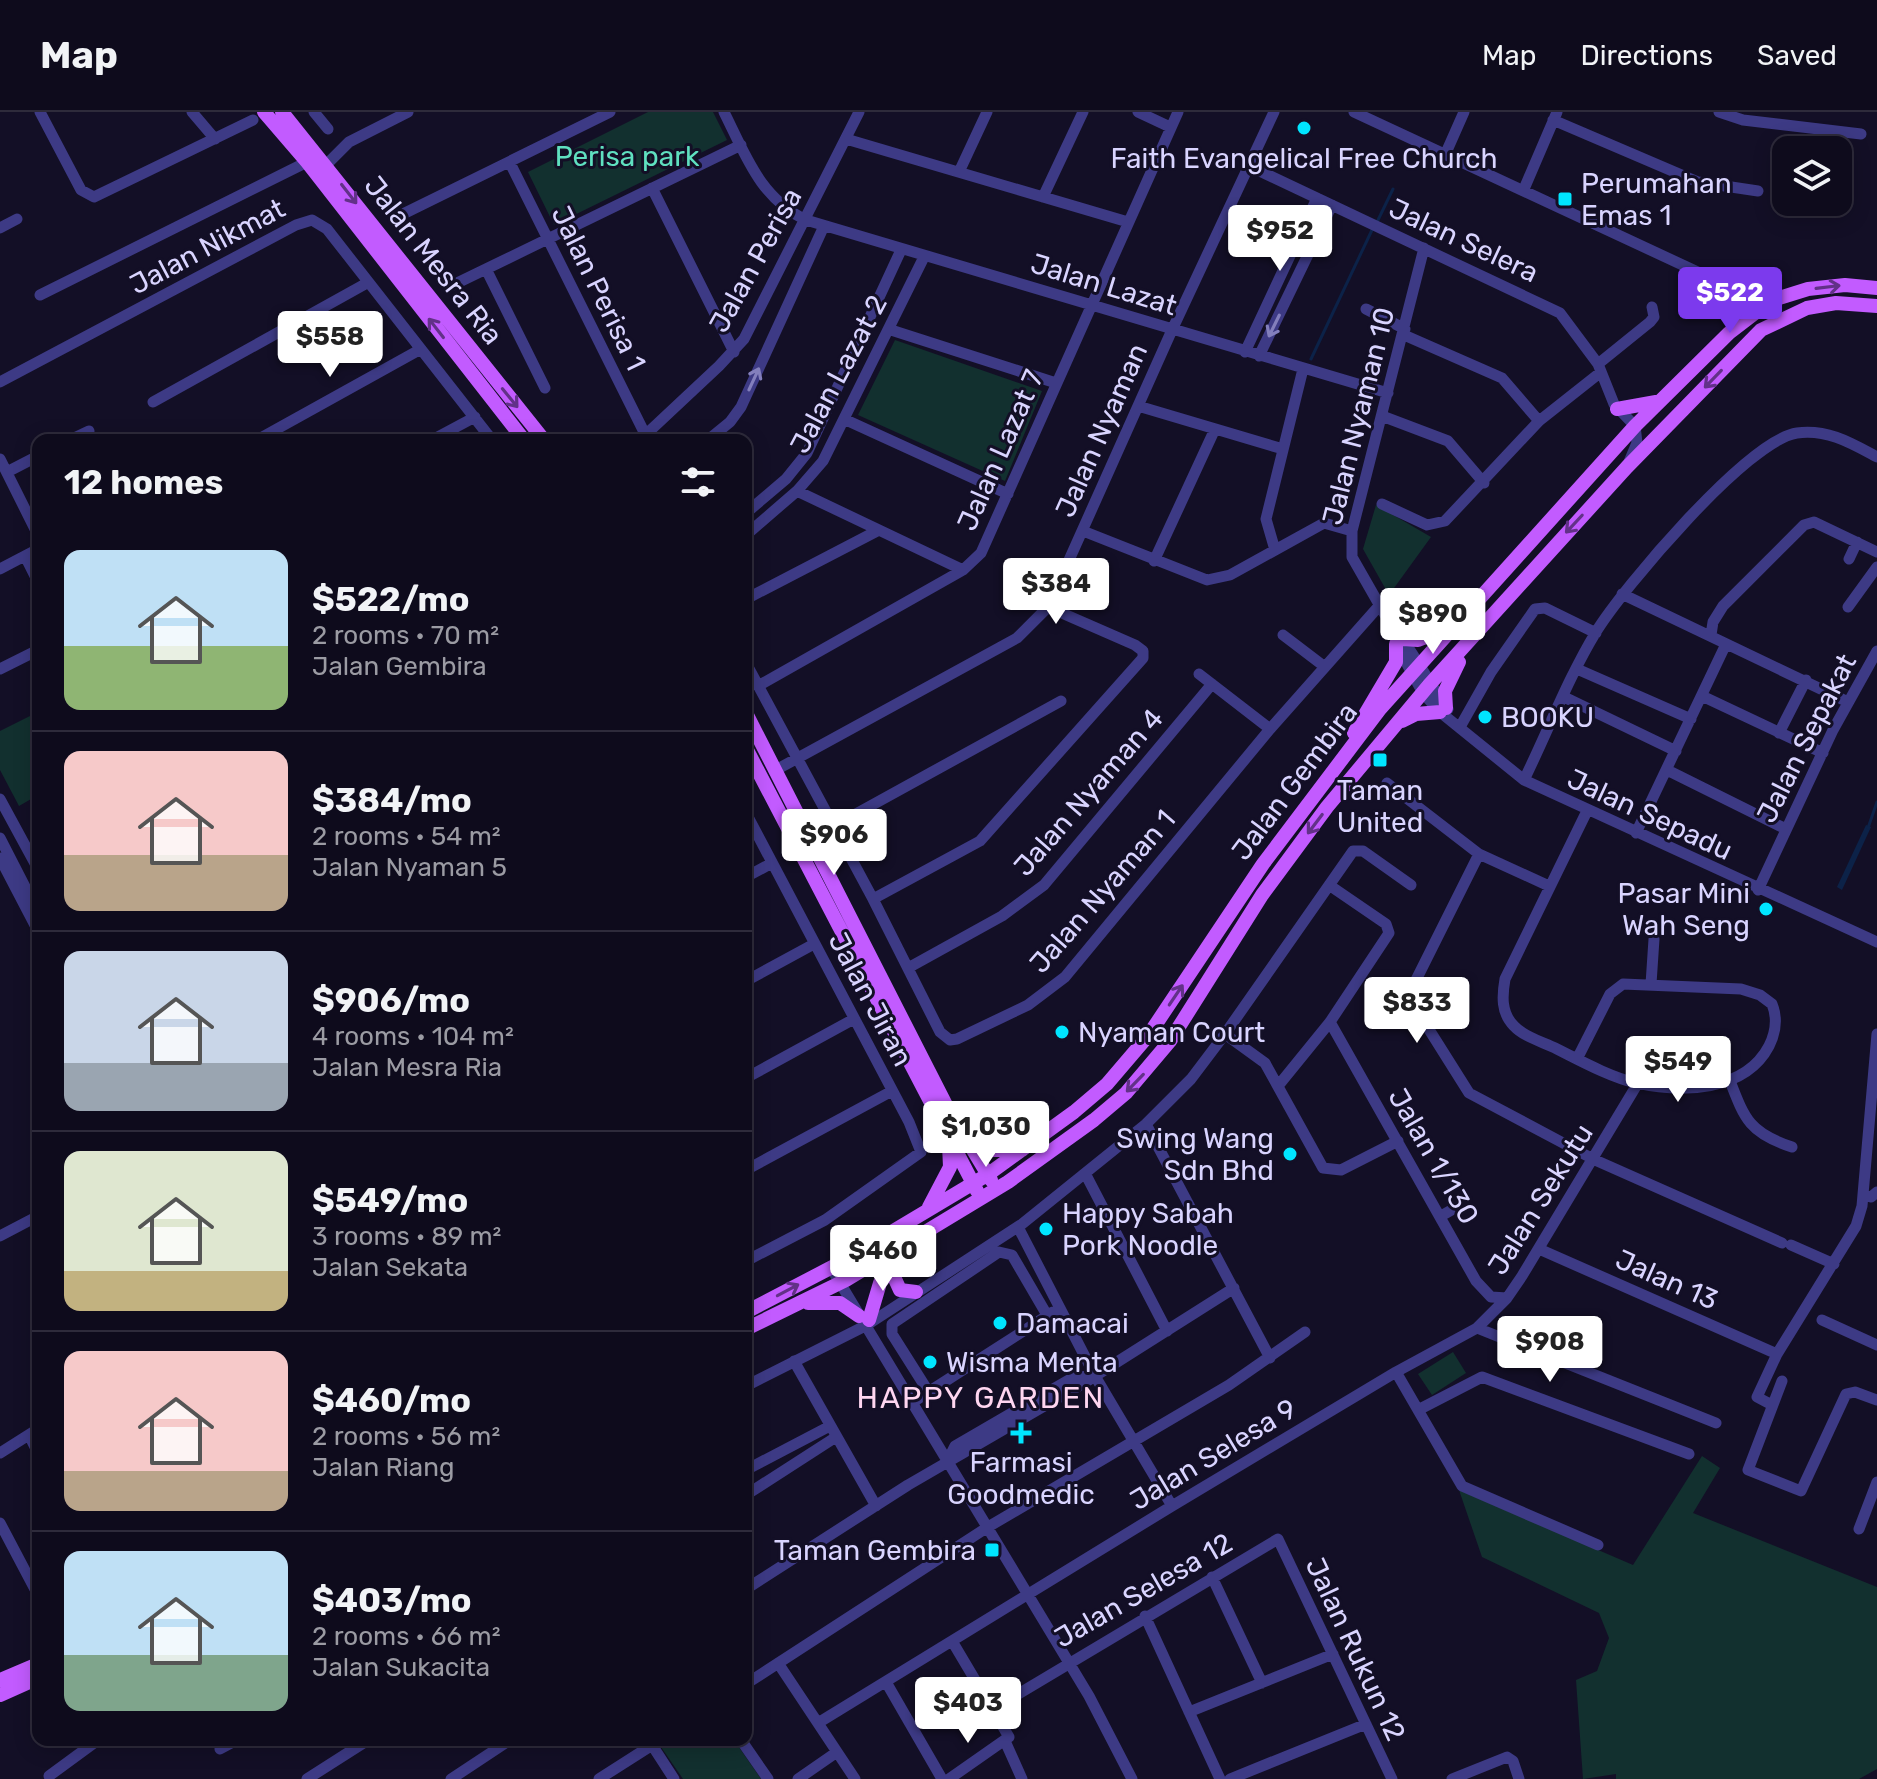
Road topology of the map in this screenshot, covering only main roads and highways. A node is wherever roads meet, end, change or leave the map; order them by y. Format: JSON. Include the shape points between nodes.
{"nodes":[{"id":1,"x":282,"y":112,"type":"edge"},
{"id":2,"x":258,"y":116,"type":"edge"},
{"id":3,"x":1877,"y":288,"type":"edge"},
{"id":4,"x":1877,"y":306,"type":"edge"},
{"id":5,"x":1661,"y":401,"type":"junction"},
{"id":6,"x":1616,"y":406,"type":"road end"},
{"id":7,"x":519,"y":434,"type":"edge"},
{"id":8,"x":539,"y":434,"type":"edge"},
{"id":9,"x":1455,"y":626,"type":"junction"},
{"id":10,"x":1468,"y":643,"type":"junction"},
{"id":11,"x":1397,"y":724,"type":"junction"},
{"id":12,"x":752,"y":725,"type":"edge"},
{"id":13,"x":1351,"y":745,"type":"junction"},
{"id":14,"x":752,"y":759,"type":"edge"},
{"id":15,"x":955,"y":1136,"type":"junction"},
{"id":16,"x":1024,"y":1149,"type":"junction"},
{"id":17,"x":987,"y":1175,"type":"junction"},
{"id":18,"x":972,"y":1183,"type":"junction"},
{"id":19,"x":997,"y":1188,"type":"junction"},
{"id":20,"x":981,"y":1198,"type":"junction"},
{"id":21,"x":927,"y":1211,"type":"junction"},
{"id":22,"x":910,"y":1242,"type":"junction"},
{"id":23,"x":890,"y":1268,"type":"junction"},
{"id":24,"x":916,"y":1292,"type":"road end"},
{"id":25,"x":796,"y":1306,"type":"junction"},
{"id":26,"x":752,"y":1309,"type":"edge"},
{"id":27,"x":752,"y":1326,"type":"edge"},
{"id":28,"x":32,"y":1667,"type":"edge"},
{"id":29,"x":0,"y":1680,"type":"edge"},
{"id":30,"x":32,"y":1681,"type":"edge"},
{"id":31,"x":0,"y":1695,"type":"edge"}],
"edges":[{"from":1,"to":8,"type":"main road","name":"Jalan Mesra Ria","one_way":true},
{"from":7,"to":2,"type":"main road","name":"Jalan Mesra Ria","one_way":true,"via":[[307,162]]},
{"from":5,"to":3,"type":"main road","name":"Jalan Gembira","one_way":true,"via":[[1743,321],[1779,298],[1845,285]]},
{"from":4,"to":10,"type":"main road","name":"Jalan Gembira","one_way":true,"via":[[1836,303],[1807,308],[1761,330],[1627,467]]},
{"from":5,"to":6,"type":"main road","via":[[1634,409]]},
{"from":5,"to":9,"type":"main road","name":"Jalan Gembira"},
{"from":9,"to":13,"type":"main road","name":"Jalan Gembira"},
{"from":9,"to":13,"type":"main road","via":[[1430,637],[1398,639],[1396,662],[1357,724]]},
{"from":10,"to":11,"type":"main road","name":"Jalan Gembira"},
{"from":10,"to":11,"type":"main road","via":[[1448,681],[1443,710],[1416,714]]},
{"from":11,"to":19,"type":"main road","name":"Jalan Gembira","one_way":true,"via":[[1262,895],[1150,1068],[1094,1120]]},
{"from":12,"to":15,"type":"main road"},
{"from":16,"to":13,"type":"main road","name":"Jalan Gembira","one_way":true,"via":[[1122,1069]]},
{"from":14,"to":15,"type":"main road"},
{"from":15,"to":16,"type":"main road","via":[[987,1150]]},
{"from":15,"to":17,"type":"main road"},
{"from":15,"to":18,"type":"main road"},
{"from":15,"to":21,"type":"main road","via":[[950,1167]]},
{"from":16,"to":17,"type":"main road","name":"Jalan Gembira"},
{"from":17,"to":18,"type":"main road","name":"Jalan Gembira"},
{"from":17,"to":19,"type":"main road"},
{"from":18,"to":20,"type":"main road"},
{"from":18,"to":21,"type":"main road","name":"Jalan Gembira"},
{"from":19,"to":20,"type":"main road","name":"Jalan Gembira"},
{"from":20,"to":22,"type":"main road","name":"Jalan Gembira"},
{"from":26,"to":21,"type":"main road","name":"Jalan Gembira","one_way":true},
{"from":22,"to":23,"type":"main road"},
{"from":22,"to":25,"type":"main road","name":"Jalan Gembira"},
{"from":23,"to":24,"type":"main road","via":[[900,1290]]},
{"from":23,"to":25,"type":"main road","via":[[866,1321],[836,1302]]},
{"from":25,"to":27,"type":"main road","name":"Jalan Gembira"},
{"from":28,"to":29,"type":"main road"},
{"from":30,"to":31,"type":"main road"}]}
